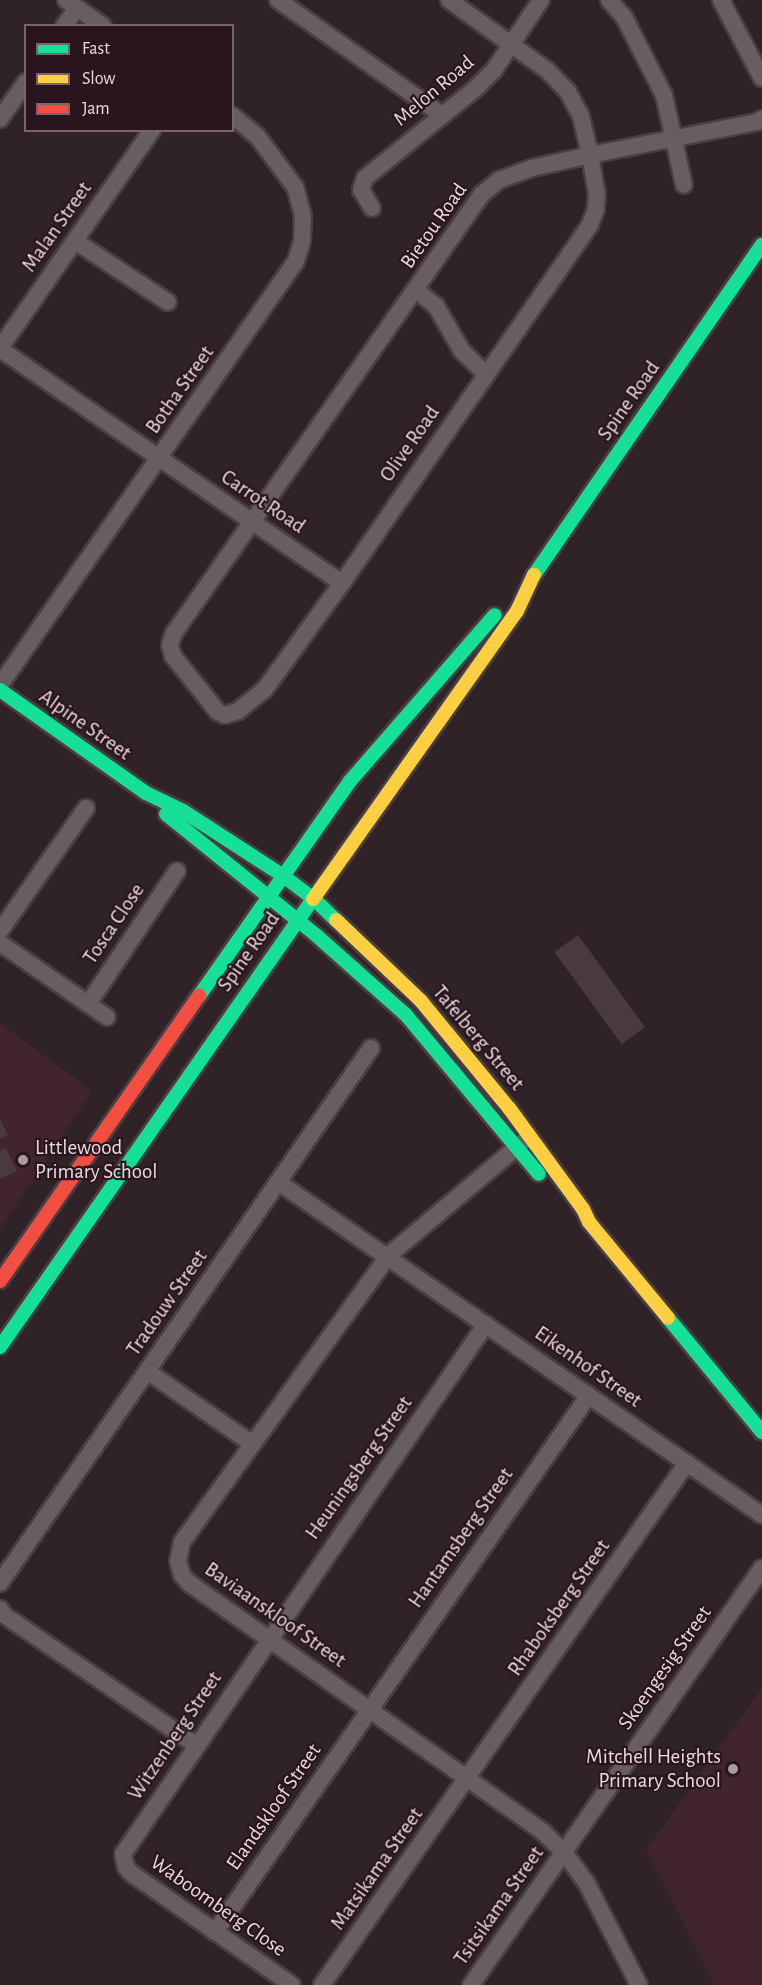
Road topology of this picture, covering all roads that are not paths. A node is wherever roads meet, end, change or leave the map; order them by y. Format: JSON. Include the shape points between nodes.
{"nodes":[{"id":1,"x":278,"y":0,"type":"edge"},
{"id":2,"x":449,"y":0,"type":"edge"},
{"id":3,"x":541,"y":0,"type":"edge"},
{"id":4,"x":609,"y":0,"type":"edge"},
{"id":5,"x":722,"y":0,"type":"edge"},
{"id":6,"x":71,"y":4,"type":"edge"},
{"id":7,"x":65,"y":24,"type":"edge"},
{"id":8,"x":99,"y":24,"type":"edge"},
{"id":9,"x":511,"y":43,"type":"junction"},
{"id":10,"x":762,"y":78,"type":"edge"},
{"id":11,"x":24,"y":85,"type":"edge"},
{"id":12,"x":442,"y":115,"type":"junction"},
{"id":13,"x":234,"y":117,"type":"edge"},
{"id":14,"x":0,"y":119,"type":"edge"},
{"id":15,"x":762,"y":119,"type":"edge"},
{"id":16,"x":151,"y":132,"type":"edge"},
{"id":17,"x":674,"y":138,"type":"junction"},
{"id":18,"x":590,"y":155,"type":"junction"},
{"id":19,"x":684,"y":185,"type":"dead end"},
{"id":20,"x":372,"y":208,"type":"dead end"},
{"id":21,"x":75,"y":241,"type":"junction"},
{"id":22,"x":762,"y":245,"type":"edge"},
{"id":23,"x":416,"y":290,"type":"junction"},
{"id":24,"x":168,"y":302,"type":"dead end"},
{"id":25,"x":0,"y":349,"type":"edge"},
{"id":26,"x":486,"y":374,"type":"junction"},
{"id":27,"x":159,"y":459,"type":"junction"},
{"id":28,"x":252,"y":521,"type":"junction"},
{"id":29,"x":530,"y":581,"type":"junction"},
{"id":30,"x":342,"y":583,"type":"junction"},
{"id":31,"x":0,"y":685,"type":"edge"},
{"id":32,"x":0,"y":690,"type":"edge"},
{"id":33,"x":146,"y":793,"type":"junction"},
{"id":34,"x":86,"y":808,"type":"dead end"},
{"id":35,"x":177,"y":871,"type":"dead end"},
{"id":36,"x":282,"y":875,"type":"junction"},
{"id":37,"x":267,"y":897,"type":"junction"},
{"id":38,"x":313,"y":898,"type":"junction"},
{"id":39,"x":298,"y":920,"type":"junction"},
{"id":40,"x":0,"y":932,"type":"edge"},
{"id":41,"x":0,"y":943,"type":"edge"},
{"id":42,"x":88,"y":1004,"type":"junction"},
{"id":43,"x":107,"y":1017,"type":"dead end"},
{"id":44,"x":371,"y":1048,"type":"dead end"},
{"id":45,"x":529,"y":1137,"type":"junction"},
{"id":46,"x":515,"y":1147,"type":"junction"},
{"id":47,"x":278,"y":1182,"type":"junction"},
{"id":48,"x":590,"y":1222,"type":"junction"},
{"id":49,"x":388,"y":1255,"type":"junction"},
{"id":50,"x":0,"y":1281,"type":"edge"},
{"id":51,"x":486,"y":1324,"type":"junction"},
{"id":52,"x":0,"y":1347,"type":"edge"},
{"id":53,"x":147,"y":1371,"type":"junction"},
{"id":54,"x":589,"y":1395,"type":"junction"},
{"id":55,"x":762,"y":1432,"type":"edge"},
{"id":56,"x":252,"y":1443,"type":"junction"},
{"id":57,"x":687,"y":1462,"type":"junction"},
{"id":58,"x":762,"y":1515,"type":"edge"},
{"id":59,"x":762,"y":1568,"type":"edge"},
{"id":60,"x":0,"y":1583,"type":"edge"},
{"id":61,"x":0,"y":1609,"type":"edge"},
{"id":62,"x":268,"y":1638,"type":"junction"},
{"id":63,"x":370,"y":1708,"type":"junction"},
{"id":64,"x":196,"y":1745,"type":"junction"},
{"id":65,"x":468,"y":1779,"type":"junction"},
{"id":66,"x":564,"y":1852,"type":"junction"},
{"id":67,"x":124,"y":1861,"type":"joint"},
{"id":68,"x":215,"y":1932,"type":"junction"},
{"id":69,"x":292,"y":1985,"type":"edge"},
{"id":70,"x":322,"y":1985,"type":"edge"},
{"id":71,"x":471,"y":1985,"type":"edge"},
{"id":72,"x":639,"y":1985,"type":"edge"}],
"edges":[{"from":1,"to":12,"type":"street"},
{"from":2,"to":9,"type":"street","name":"Olive Road"},
{"from":3,"to":9,"type":"street","name":"Melon Road"},
{"from":4,"to":17,"type":"street","via":[[624,17],[664,95]]},
{"from":5,"to":10,"type":"street"},
{"from":6,"to":7,"type":"street"},
{"from":6,"to":8,"type":"street"},
{"from":9,"to":12,"type":"street","name":"Melon Road","via":[[488,76]]},
{"from":9,"to":18,"type":"street","name":"Olive Road","via":[[548,70],[568,93],[581,116]]},
{"from":11,"to":14,"type":"street"},
{"from":12,"to":20,"type":"street","name":"Melon Road","via":[[365,178],[361,190]]},
{"from":13,"to":27,"type":"street","name":"Botha Street","via":[[258,137],[295,187],[303,216],[302,241],[291,269]]},
{"from":15,"to":17,"type":"street","name":"Bietou Road"},
{"from":16,"to":21,"type":"street","name":"Malan Street"},
{"from":17,"to":18,"type":"street","name":"Bietou Road"},
{"from":17,"to":19,"type":"street"},
{"from":18,"to":23,"type":"street","name":"Bietou Road","via":[[499,180],[469,210]]},
{"from":18,"to":26,"type":"street","name":"Olive Road","via":[[597,193],[590,225]]},
{"from":21,"to":24,"type":"street"},
{"from":21,"to":25,"type":"street","name":"Malan Street"},
{"from":22,"to":29,"type":"main road","name":"Spine Road"},
{"from":23,"to":26,"type":"street","via":[[436,306],[462,351]]},
{"from":23,"to":28,"type":"street","name":"Bietou Road"},
{"from":25,"to":27,"type":"street","name":"Carrot Road"},
{"from":26,"to":30,"type":"street","name":"Olive Road"},
{"from":27,"to":28,"type":"street","name":"Carrot Road"},
{"from":27,"to":31,"type":"street","name":"Botha Street"},
{"from":28,"to":30,"type":"street","name":"Carrot Road"},
{"from":28,"to":30,"type":"street","name":"Olive Road","via":[[174,633],[170,645],[173,657],[218,712],[225,715],[238,711],[265,689]]},
{"from":29,"to":36,"type":"main road","name":"Spine Road","via":[[371,756]]},
{"from":29,"to":38,"type":"main road","name":"Spine Road","via":[[517,611]]},
{"from":32,"to":33,"type":"main road","name":"Alpine Street"},
{"from":33,"to":36,"type":"main road","name":"Alpine Street","via":[[183,811]]},
{"from":33,"to":37,"type":"main road","name":"Alpine Street","via":[[174,823]]},
{"from":34,"to":40,"type":"street"},
{"from":35,"to":42,"type":"street","name":"Tosca Close"},
{"from":36,"to":37,"type":"main road","name":"Spine Road"},
{"from":36,"to":38,"type":"main road","name":"Tafelberg Street"},
{"from":37,"to":39,"type":"main road","name":"Tafelberg Street"},
{"from":37,"to":50,"type":"main road","name":"Spine Road"},
{"from":38,"to":39,"type":"main road","name":"Spine Road"},
{"from":38,"to":45,"type":"main road","name":"Tafelberg Street","via":[[421,1001]]},
{"from":39,"to":46,"type":"main road","name":"Tafelberg Street","via":[[406,1015]]},
{"from":39,"to":52,"type":"main road","name":"Spine Road"},
{"from":41,"to":42,"type":"street"},
{"from":42,"to":43,"type":"street"},
{"from":44,"to":47,"type":"street","name":"Tradouw Street"},
{"from":45,"to":46,"type":"street","name":"Baviaanskloof Street"},
{"from":45,"to":48,"type":"main road","name":"Tafelberg Street"},
{"from":46,"to":48,"type":"main road","name":"Tafelberg Street","via":[[575,1214]]},
{"from":46,"to":49,"type":"street","name":"Baviaanskloof Street"},
{"from":47,"to":49,"type":"street","name":"Eikenhof Street"},
{"from":47,"to":53,"type":"street","name":"Tradouw Street"},
{"from":48,"to":55,"type":"main road","name":"Tafelberg Street"},
{"from":49,"to":51,"type":"street","name":"Eikenhof Street"},
{"from":49,"to":56,"type":"street","name":"Baviaanskloof Street"},
{"from":51,"to":54,"type":"street","name":"Eikenhof Street"},
{"from":51,"to":62,"type":"street","name":"Heuningsberg Street"},
{"from":53,"to":56,"type":"street"},
{"from":53,"to":60,"type":"street","name":"Tradouw Street"},
{"from":54,"to":57,"type":"street","name":"Eikenhof Street"},
{"from":54,"to":63,"type":"street","name":"Hantamsberg Street"},
{"from":56,"to":62,"type":"street","name":"Baviaanskloof Street","via":[[182,1542],[178,1561],[189,1583]]},
{"from":57,"to":58,"type":"street","name":"Eikenhof Street"},
{"from":57,"to":65,"type":"street","name":"Rhaboksberg Street"},
{"from":59,"to":66,"type":"street","name":"Skoengesig Street"},
{"from":61,"to":64,"type":"street"},
{"from":62,"to":63,"type":"street","name":"Baviaanskloof Street"},
{"from":62,"to":64,"type":"street","name":"Witzenberg Street"},
{"from":63,"to":65,"type":"street","name":"Baviaanskloof Street"},
{"from":63,"to":68,"type":"street","name":"Elandskloof Street"},
{"from":64,"to":67,"type":"street","name":"Witzenberg Street","via":[[129,1842]]},
{"from":65,"to":66,"type":"street","name":"Baviaanskloof Street","via":[[543,1832]]},
{"from":65,"to":70,"type":"street","name":"Matsikama Street"},
{"from":66,"to":71,"type":"street","name":"Tsitsikama Street"},
{"from":66,"to":72,"type":"street","name":"Baviaanskloof Street","via":[[586,1882]]},
{"from":67,"to":68,"type":"street","name":"Waboomberg Close","via":[[131,1874]]},
{"from":68,"to":69,"type":"street","name":"Waboomberg Close"}]}
